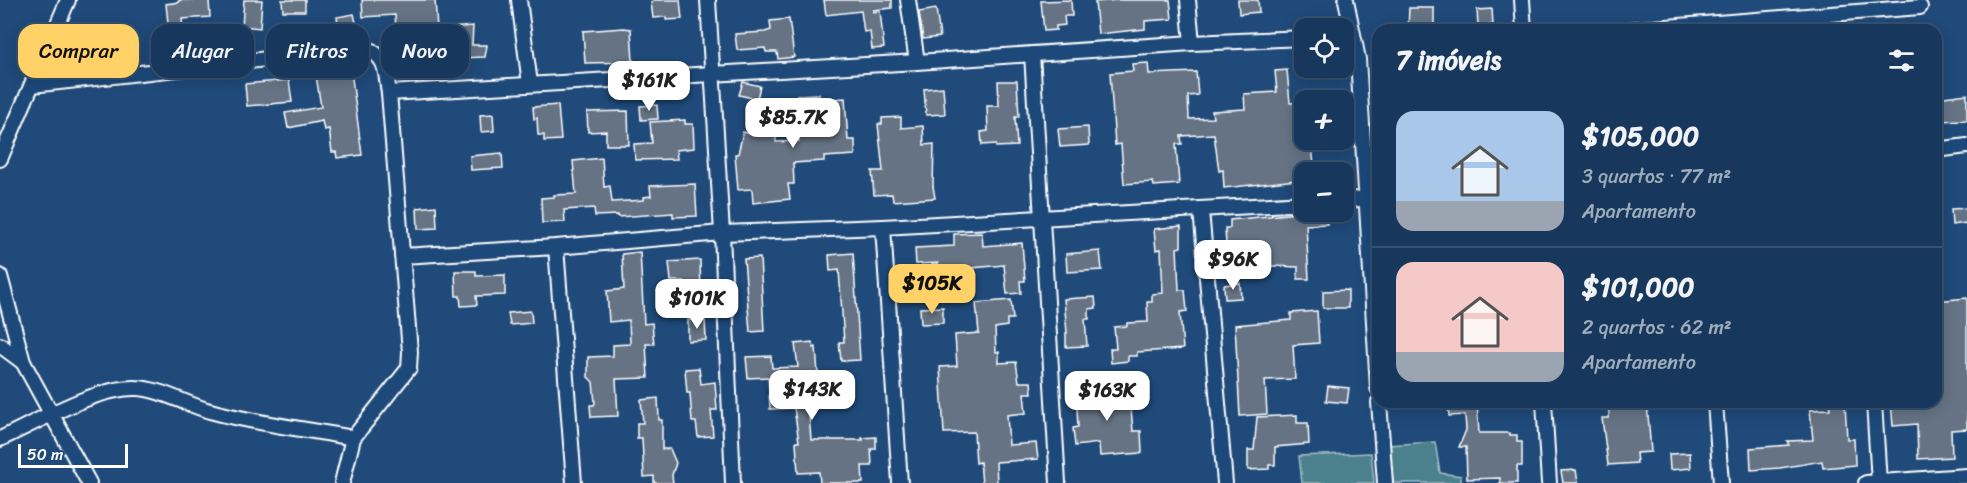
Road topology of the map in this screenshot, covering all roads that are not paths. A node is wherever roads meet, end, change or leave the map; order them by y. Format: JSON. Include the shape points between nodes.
{"nodes":[{"id":1,"x":68,"y":0,"type":"edge"},
{"id":2,"x":519,"y":0,"type":"edge"},
{"id":3,"x":708,"y":0,"type":"edge"},
{"id":4,"x":908,"y":0,"type":"edge"},
{"id":5,"x":1188,"y":0,"type":"edge"},
{"id":6,"x":1346,"y":0,"type":"edge"},
{"id":7,"x":1522,"y":0,"type":"edge"},
{"id":8,"x":1920,"y":7,"type":"dead end"},
{"id":9,"x":1347,"y":18,"type":"edge"},
{"id":10,"x":1524,"y":24,"type":"edge"},
{"id":11,"x":1704,"y":24,"type":"edge"},
{"id":12,"x":1294,"y":38,"type":"edge"},
{"id":13,"x":1192,"y":43,"type":"junction"},
{"id":14,"x":1354,"y":50,"type":"edge"},
{"id":15,"x":1032,"y":54,"type":"junction"},
{"id":16,"x":917,"y":62,"type":"junction"},
{"id":17,"x":711,"y":74,"type":"junction"},
{"id":18,"x":530,"y":84,"type":"junction"},
{"id":19,"x":32,"y":85,"type":"junction"},
{"id":20,"x":389,"y":93,"type":"junction"},
{"id":21,"x":1967,"y":146,"type":"edge"},
{"id":22,"x":1942,"y":149,"type":"edge"},
{"id":23,"x":0,"y":159,"type":"edge"},
{"id":24,"x":1372,"y":198,"type":"edge"},
{"id":25,"x":1354,"y":199,"type":"edge"},
{"id":26,"x":1294,"y":204,"type":"edge"},
{"id":27,"x":1201,"y":210,"type":"junction"},
{"id":28,"x":1042,"y":217,"type":"junction"},
{"id":29,"x":883,"y":227,"type":"junction"},
{"id":30,"x":722,"y":234,"type":"junction"},
{"id":31,"x":556,"y":247,"type":"junction"},
{"id":32,"x":402,"y":256,"type":"junction"},
{"id":33,"x":0,"y":276,"type":"edge"},
{"id":34,"x":0,"y":345,"type":"edge"},
{"id":35,"x":22,"y":362,"type":"junction"},
{"id":36,"x":1379,"y":408,"type":"edge"},
{"id":37,"x":1544,"y":408,"type":"edge"},
{"id":38,"x":1715,"y":408,"type":"edge"},
{"id":39,"x":1874,"y":408,"type":"edge"},
{"id":40,"x":51,"y":415,"type":"junction"},
{"id":41,"x":353,"y":438,"type":"junction"},
{"id":42,"x":0,"y":439,"type":"edge"},
{"id":43,"x":1967,"y":476,"type":"edge"},
{"id":44,"x":89,"y":483,"type":"edge"},
{"id":45,"x":342,"y":483,"type":"edge"},
{"id":46,"x":574,"y":483,"type":"edge"},
{"id":47,"x":733,"y":483,"type":"edge"},
{"id":48,"x":900,"y":483,"type":"edge"},
{"id":49,"x":1058,"y":483,"type":"edge"},
{"id":50,"x":1224,"y":483,"type":"edge"},
{"id":51,"x":1385,"y":483,"type":"edge"},
{"id":52,"x":1549,"y":483,"type":"edge"},
{"id":53,"x":1721,"y":483,"type":"edge"},
{"id":54,"x":1874,"y":483,"type":"edge"}],
"edges":[{"from":1,"to":19,"type":"street"},
{"from":2,"to":18,"type":"street"},
{"from":3,"to":17,"type":"street"},
{"from":4,"to":16,"type":"street"},
{"from":5,"to":13,"type":"street"},
{"from":6,"to":9,"type":"street"},
{"from":7,"to":10,"type":"street"},
{"from":8,"to":11,"type":"street"},
{"from":12,"to":13,"type":"street"},
{"from":13,"to":15,"type":"street"},
{"from":14,"to":24,"type":"street"},
{"from":15,"to":16,"type":"street"},
{"from":15,"to":28,"type":"street"},
{"from":16,"to":17,"type":"street"},
{"from":17,"to":18,"type":"street"},
{"from":17,"to":30,"type":"street"},
{"from":18,"to":20,"type":"street"},
{"from":19,"to":20,"type":"street","via":[[366,48],[378,54],[384,63]]},
{"from":19,"to":23,"type":"street"},
{"from":20,"to":32,"type":"street"},
{"from":21,"to":22,"type":"street"},
{"from":24,"to":25,"type":"street"},
{"from":26,"to":27,"type":"street"},
{"from":27,"to":28,"type":"street"},
{"from":27,"to":50,"type":"street"},
{"from":28,"to":29,"type":"street"},
{"from":28,"to":49,"type":"street"},
{"from":29,"to":30,"type":"street"},
{"from":29,"to":48,"type":"street"},
{"from":30,"to":31,"type":"street"},
{"from":30,"to":47,"type":"street"},
{"from":31,"to":32,"type":"street"},
{"from":31,"to":46,"type":"street"},
{"from":32,"to":41,"type":"street","via":[[409,368]]},
{"from":33,"to":35,"type":"street"},
{"from":34,"to":35,"type":"street"},
{"from":35,"to":40,"type":"street"},
{"from":36,"to":51,"type":"street"},
{"from":37,"to":52,"type":"street"},
{"from":38,"to":53,"type":"street"},
{"from":39,"to":54,"type":"street"},
{"from":40,"to":41,"type":"street","via":[[116,390],[137,388],[208,411]]},
{"from":40,"to":42,"type":"street"},
{"from":40,"to":44,"type":"street"},
{"from":41,"to":45,"type":"street"},
{"from":43,"to":54,"type":"street"}]}
